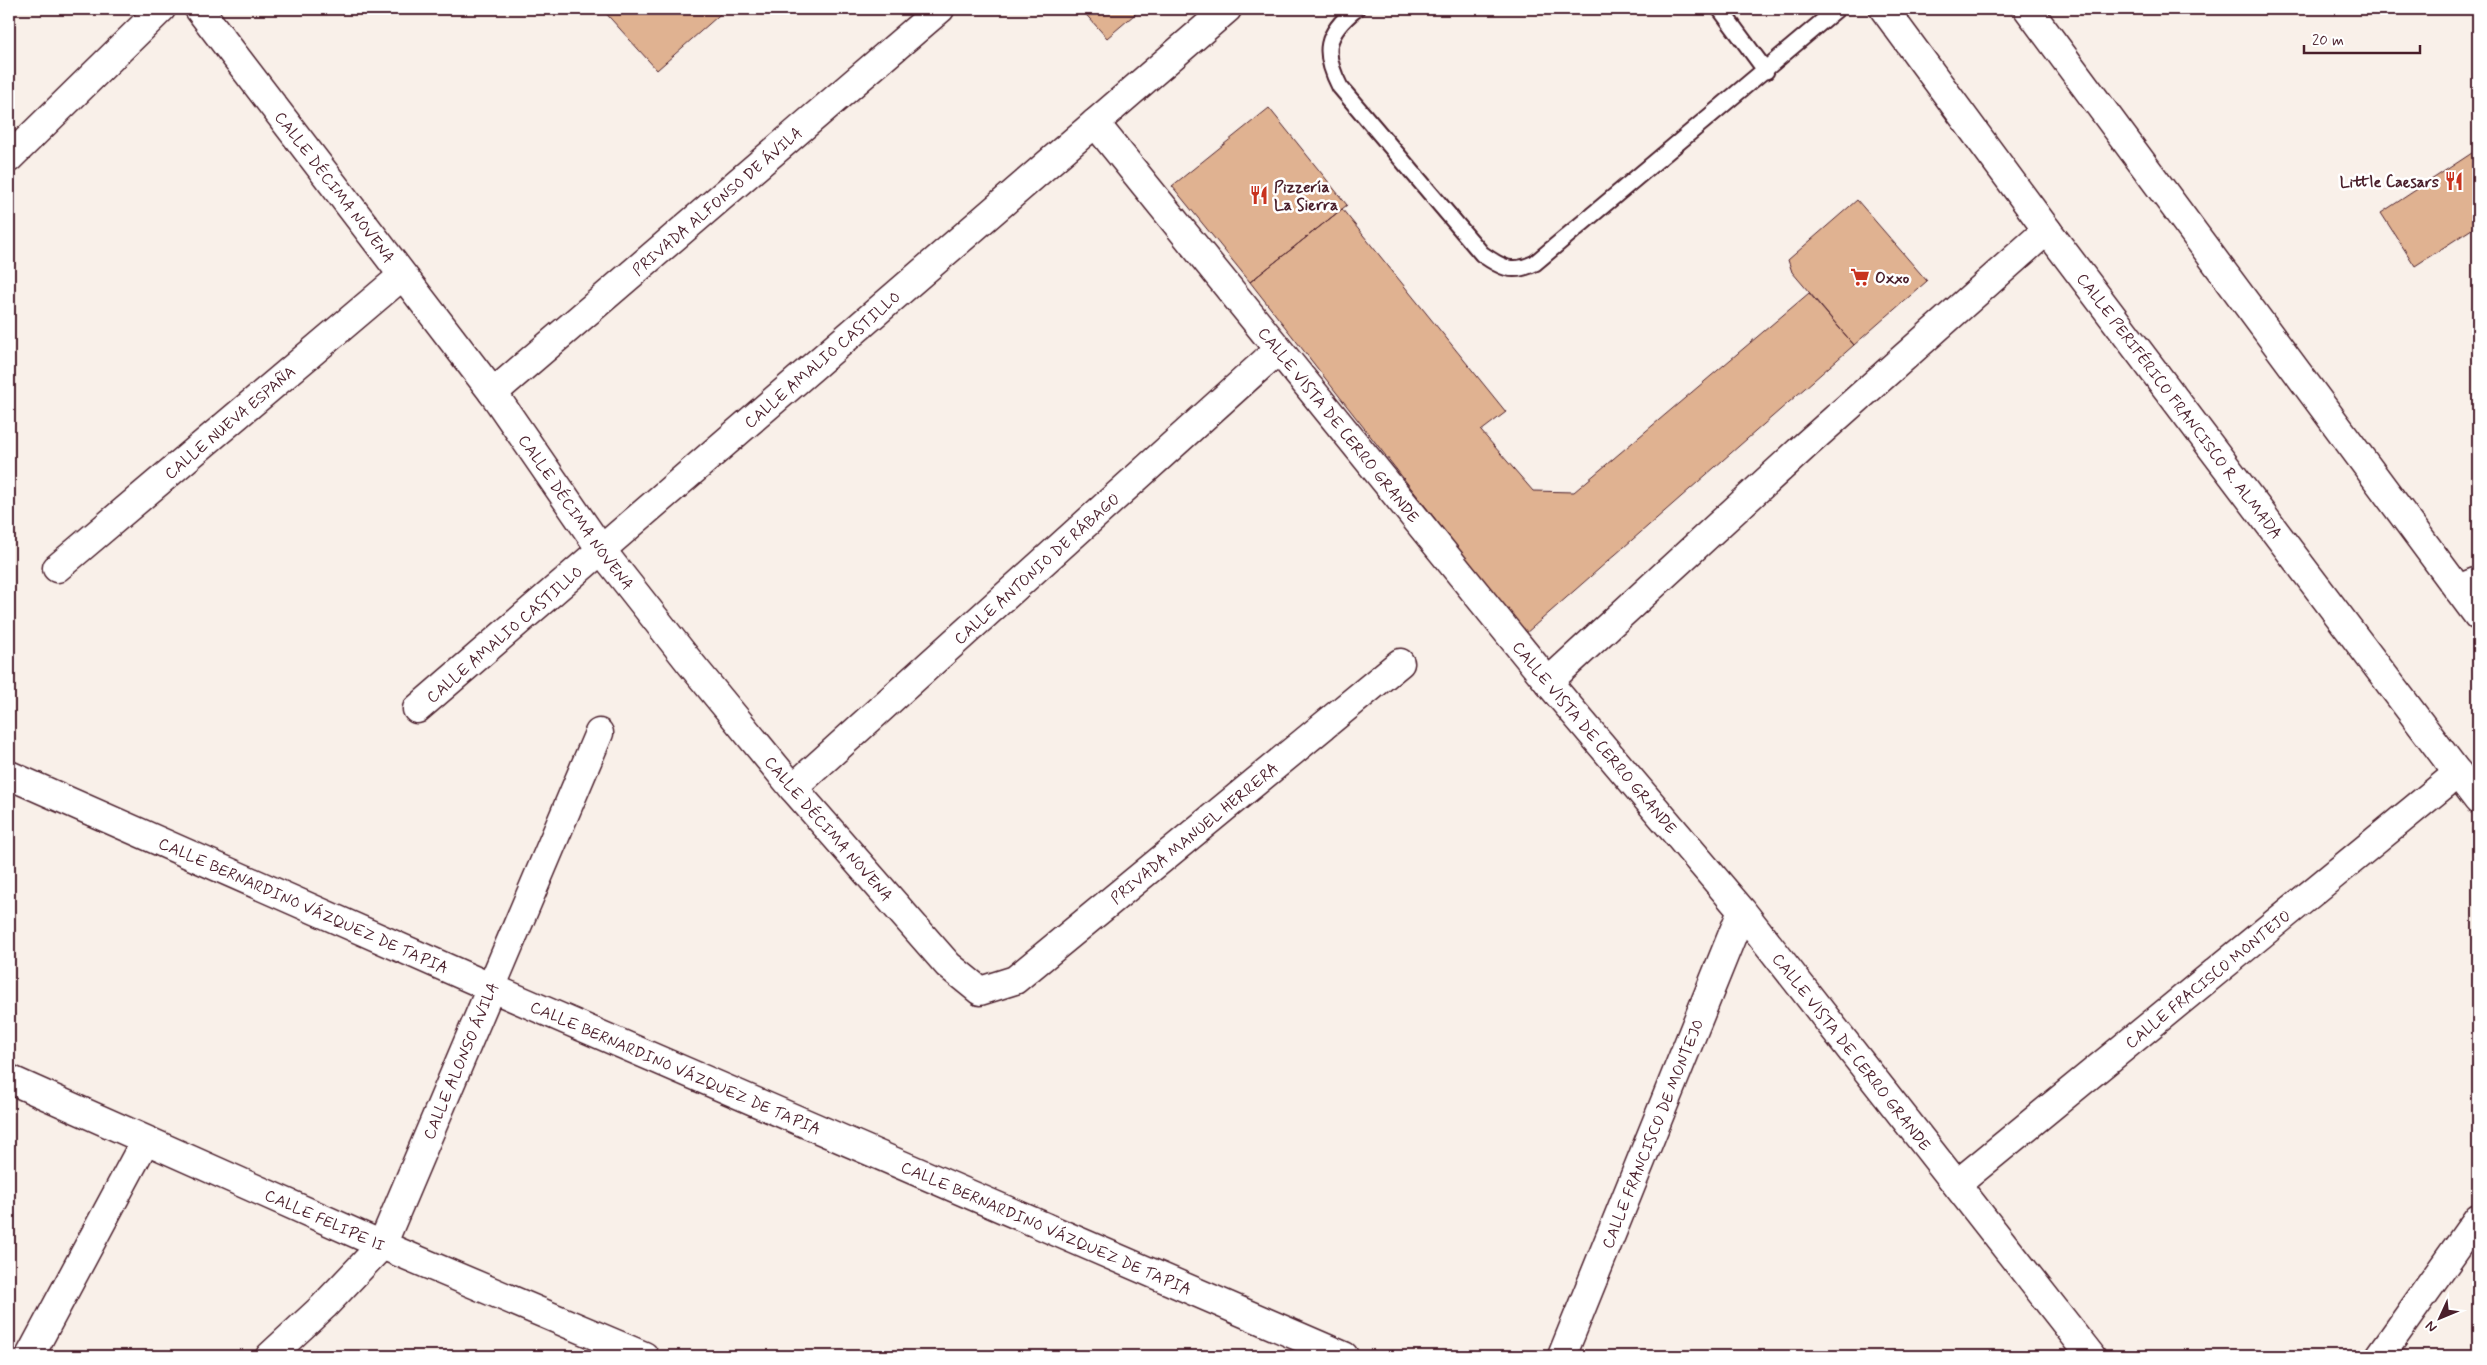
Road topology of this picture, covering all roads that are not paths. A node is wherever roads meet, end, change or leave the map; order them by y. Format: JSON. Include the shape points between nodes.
{"nodes":[{"id":1,"x":161,"y":9,"type":"edge"},
{"id":2,"x":200,"y":9,"type":"edge"},
{"id":3,"x":940,"y":9,"type":"edge"},
{"id":4,"x":1227,"y":9,"type":"edge"},
{"id":5,"x":1356,"y":9,"type":"edge"},
{"id":6,"x":1720,"y":9,"type":"edge"},
{"id":7,"x":1837,"y":9,"type":"edge"},
{"id":8,"x":1884,"y":9,"type":"edge"},
{"id":9,"x":2028,"y":9,"type":"edge"},
{"id":10,"x":1766,"y":70,"type":"junction"},
{"id":11,"x":1095,"y":123,"type":"junction"},
{"id":12,"x":9,"y":158,"type":"edge"},
{"id":13,"x":2047,"y":230,"type":"junction"},
{"id":14,"x":402,"y":276,"type":"junction"},
{"id":15,"x":1278,"y":350,"type":"junction"},
{"id":16,"x":493,"y":393,"type":"junction"},
{"id":17,"x":602,"y":551,"type":"junction"},
{"id":18,"x":57,"y":568,"type":"dead end"},
{"id":19,"x":2468,"y":585,"type":"edge"},
{"id":20,"x":2478,"y":616,"type":"edge"},
{"id":21,"x":1400,"y":663,"type":"dead end"},
{"id":22,"x":1548,"y":682,"type":"junction"},
{"id":23,"x":417,"y":709,"type":"dead end"},
{"id":24,"x":599,"y":733,"type":"dead end"},
{"id":25,"x":2458,"y":773,"type":"junction"},
{"id":26,"x":9,"y":775,"type":"edge"},
{"id":27,"x":793,"y":788,"type":"junction"},
{"id":28,"x":2478,"y":800,"type":"edge"},
{"id":29,"x":1742,"y":911,"type":"junction"},
{"id":30,"x":492,"y":988,"type":"junction"},
{"id":31,"x":980,"y":991,"type":"joint"},
{"id":32,"x":9,"y":1079,"type":"edge"},
{"id":33,"x":145,"y":1141,"type":"junction"},
{"id":34,"x":1957,"y":1184,"type":"junction"},
{"id":35,"x":2478,"y":1218,"type":"edge"},
{"id":36,"x":382,"y":1245,"type":"junction"},
{"id":37,"x":609,"y":1350,"type":"edge"},
{"id":38,"x":30,"y":1356,"type":"edge"},
{"id":39,"x":270,"y":1356,"type":"edge"},
{"id":40,"x":644,"y":1356,"type":"edge"},
{"id":41,"x":1344,"y":1356,"type":"edge"},
{"id":42,"x":1562,"y":1356,"type":"edge"},
{"id":43,"x":2090,"y":1356,"type":"edge"},
{"id":44,"x":2380,"y":1356,"type":"edge"}],
"edges":[{"from":1,"to":12,"type":"main road"},
{"from":2,"to":14,"type":"main road","name":"CALLE DÉCIMA NOVENA"},
{"from":3,"to":16,"type":"main road","name":"PRIVADA ALFONSO DE ÁVILA"},
{"from":4,"to":11,"type":"main road","name":"CALLE AMALIO CASTILLO"},
{"from":5,"to":10,"type":"lane","via":[[1340,22],[1329,46],[1330,67],[1340,87],[1482,254],[1501,267],[1522,269],[1535,263]]},
{"from":6,"to":10,"type":"lane"},
{"from":7,"to":10,"type":"lane"},
{"from":8,"to":13,"type":"main road","name":"CALLE PERIFÉRICO FRANCISCO R. ALMADA"},
{"from":9,"to":19,"type":"main road"},
{"from":11,"to":15,"type":"main road","name":"CALLE VISTA DE CERRO GRANDE"},
{"from":11,"to":17,"type":"main road","name":"CALLE AMALIO CASTILLO"},
{"from":13,"to":22,"type":"main road"},
{"from":13,"to":25,"type":"main road","name":"CALLE PERIFÉRICO FRANCISCO R. ALMADA"},
{"from":14,"to":16,"type":"main road","name":"CALLE DÉCIMA NOVENA"},
{"from":14,"to":18,"type":"main road","name":"CALLE NUEVA ESPAÑA"},
{"from":15,"to":22,"type":"main road","name":"CALLE VISTA DE CERRO GRANDE"},
{"from":15,"to":27,"type":"main road","name":"CALLE ANTONIO DE RÁBAGO"},
{"from":16,"to":17,"type":"main road","name":"CALLE DÉCIMA NOVENA"},
{"from":17,"to":23,"type":"main road","name":"CALLE AMALIO CASTILLO"},
{"from":17,"to":27,"type":"main road","name":"CALLE DÉCIMA NOVENA"},
{"from":19,"to":20,"type":"main road"},
{"from":21,"to":31,"type":"main road","name":"PRIVADA MANUEL HERRERA","via":[[1015,980]]},
{"from":22,"to":29,"type":"main road","name":"CALLE VISTA DE CERRO GRANDE"},
{"from":24,"to":30,"type":"main road","name":"CALLE ALONSO ÁVILA"},
{"from":25,"to":28,"type":"main road","name":"CALLE PERIFÉRICO FRANCISCO R. ALMADA"},
{"from":25,"to":34,"type":"main road","name":"CALLE FRACISCO MONTEJO"},
{"from":26,"to":30,"type":"main road","name":"CALLE BERNARDINO VÁZQUEZ DE TAPIA"},
{"from":27,"to":31,"type":"main road","name":"CALLE DÉCIMA NOVENA","via":[[948,965]]},
{"from":29,"to":34,"type":"main road","name":"CALLE VISTA DE CERRO GRANDE"},
{"from":29,"to":42,"type":"main road","name":"CALLE FRANCISCO DE MONTEJO"},
{"from":30,"to":36,"type":"main road","name":"CALLE ALONSO ÁVILA"},
{"from":30,"to":41,"type":"main road","name":"CALLE BERNARDINO VÁZQUEZ DE TAPIA"},
{"from":32,"to":33,"type":"main road","name":"CALLE FELIPE II"},
{"from":33,"to":36,"type":"main road","name":"CALLE FELIPE II"},
{"from":33,"to":38,"type":"main road"},
{"from":34,"to":43,"type":"main road","name":"CALLE VISTA DE CERRO GRANDE"},
{"from":35,"to":44,"type":"main road"},
{"from":36,"to":37,"type":"main road","name":"CALLE FELIPE II"},
{"from":36,"to":39,"type":"main road","name":"CALLE ALONSO ÁVILA"},
{"from":37,"to":40,"type":"main road","name":"CALLE FELIPE II"}]}
